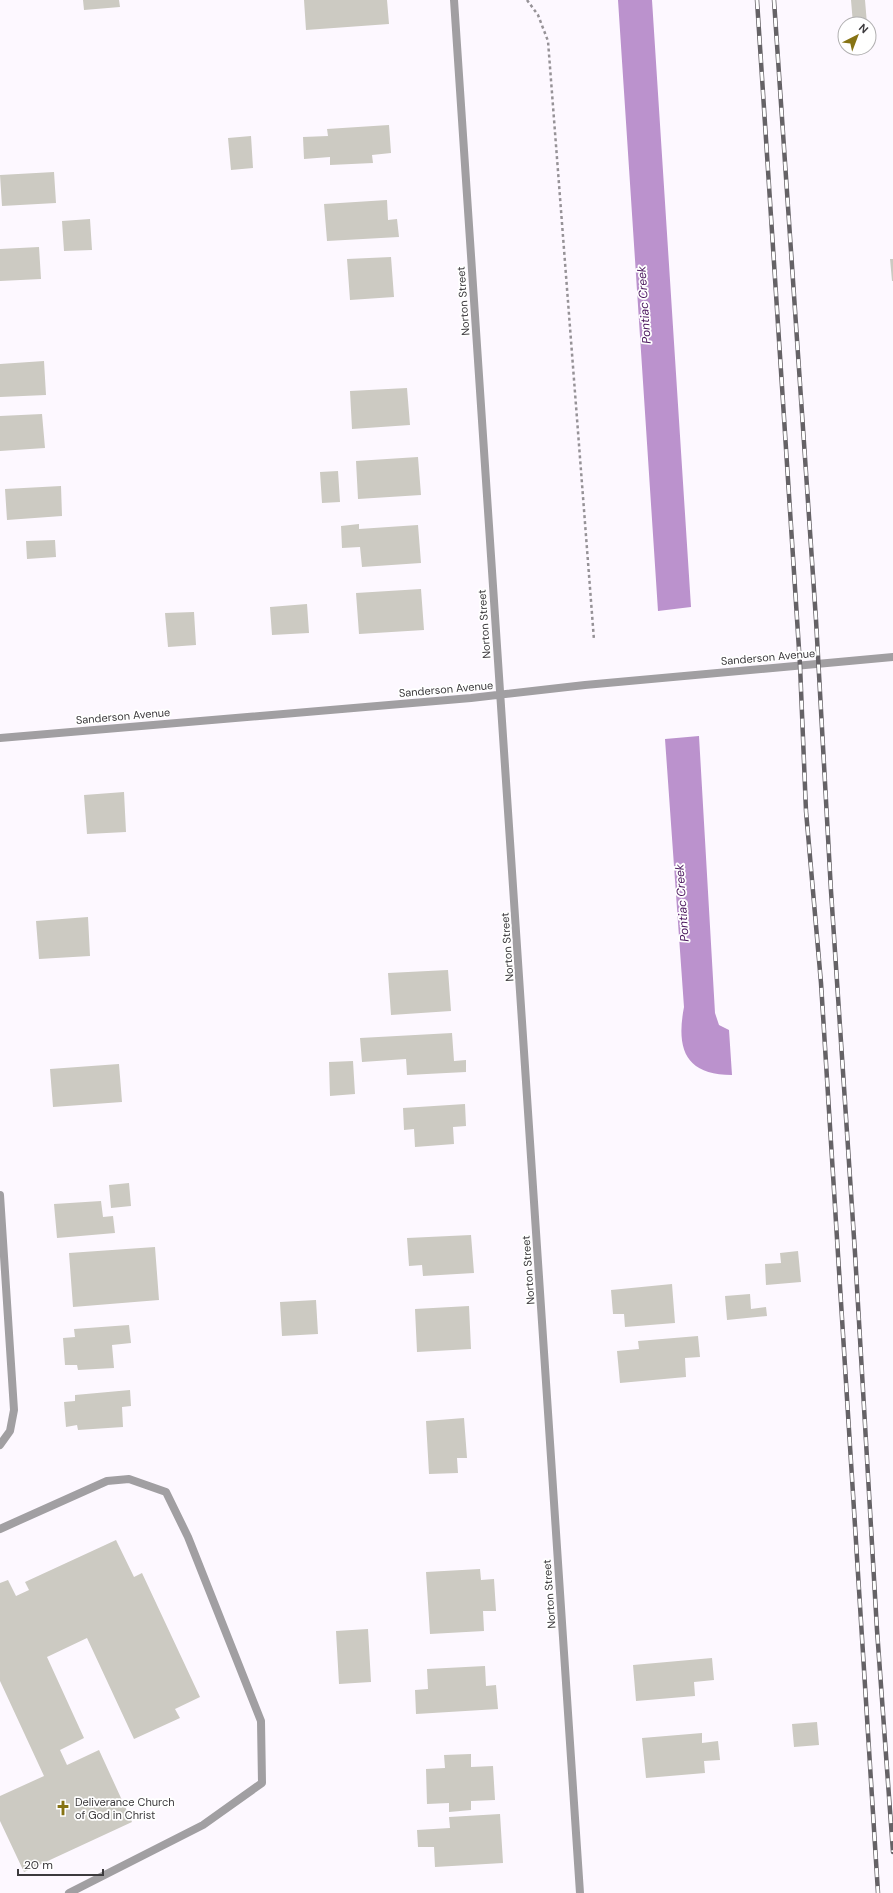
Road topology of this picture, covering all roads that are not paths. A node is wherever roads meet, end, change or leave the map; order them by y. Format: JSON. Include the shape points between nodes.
{"nodes":[{"id":1,"x":454,"y":0,"type":"edge"},
{"id":2,"x":893,"y":657,"type":"edge"},
{"id":3,"x":501,"y":694,"type":"junction"},
{"id":4,"x":0,"y":738,"type":"edge"},
{"id":5,"x":0,"y":1195,"type":"edge"},
{"id":6,"x":0,"y":1445,"type":"edge"},
{"id":7,"x":0,"y":1529,"type":"edge"},
{"id":8,"x":70,"y":1893,"type":"edge"},
{"id":9,"x":580,"y":1893,"type":"edge"}],
"edges":[{"from":1,"to":3,"type":"street","name":"Norton Street"},
{"from":2,"to":3,"type":"street","name":"Sanderson Avenue"},
{"from":3,"to":4,"type":"street","name":"Sanderson Avenue"},
{"from":3,"to":9,"type":"street","name":"Norton Street"},
{"from":5,"to":6,"type":"street","via":[[14,1410],[10,1431]]},
{"from":7,"to":8,"type":"street","via":[[108,1481],[129,1479],[166,1492],[188,1537],[261,1721],[262,1783],[203,1825]]}]}
